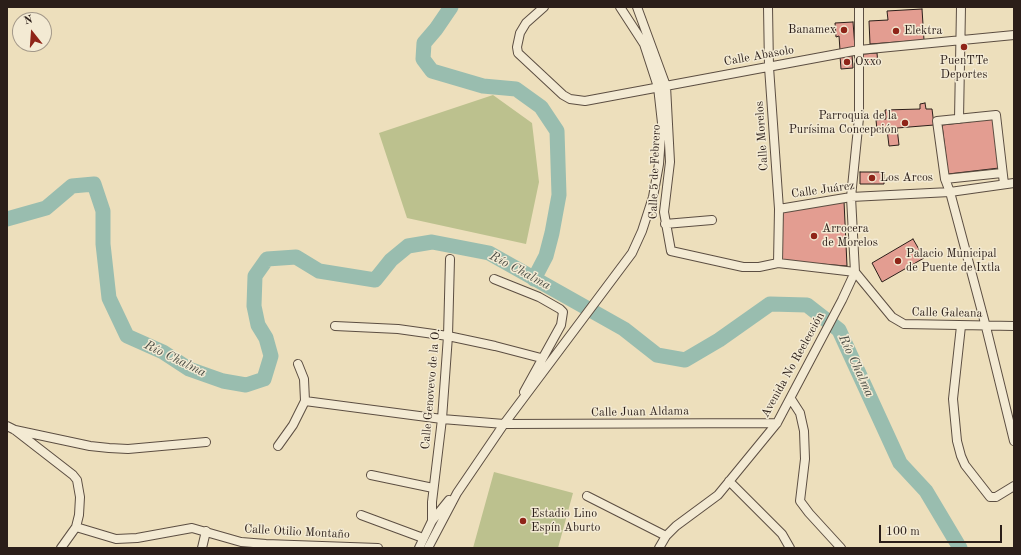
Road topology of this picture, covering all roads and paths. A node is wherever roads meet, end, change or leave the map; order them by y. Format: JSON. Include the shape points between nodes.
{"nodes":[{"id":1,"x":544,"y":7,"type":"edge"},
{"id":2,"x":620,"y":7,"type":"edge"},
{"id":3,"x":637,"y":7,"type":"edge"},
{"id":4,"x":768,"y":7,"type":"edge"},
{"id":5,"x":859,"y":7,"type":"edge"},
{"id":6,"x":961,"y":7,"type":"edge"},
{"id":7,"x":1014,"y":35,"type":"edge"},
{"id":8,"x":960,"y":41,"type":"junction"},
{"id":9,"x":647,"y":43,"type":"junction"},
{"id":10,"x":859,"y":50,"type":"junction"},
{"id":11,"x":769,"y":67,"type":"junction"},
{"id":12,"x":662,"y":86,"type":"junction"},
{"id":13,"x":959,"y":119,"type":"junction"},
{"id":14,"x":1002,"y":173,"type":"junction"},
{"id":15,"x":945,"y":179,"type":"junction"},
{"id":16,"x":1014,"y":183,"type":"edge"},
{"id":17,"x":1004,"y":184,"type":"junction"},
{"id":18,"x":950,"y":192,"type":"junction"},
{"id":19,"x":850,"y":197,"type":"junction"},
{"id":20,"x":779,"y":209,"type":"junction"},
{"id":21,"x":712,"y":220,"type":"dead end"},
{"id":22,"x":665,"y":224,"type":"junction"},
{"id":23,"x":450,"y":259,"type":"dead end"},
{"id":24,"x":778,"y":263,"type":"junction"},
{"id":25,"x":855,"y":272,"type":"junction"},
{"id":26,"x":494,"y":279,"type":"dead end"},
{"id":27,"x":335,"y":326,"type":"dead end"},
{"id":28,"x":962,"y":326,"type":"junction"},
{"id":29,"x":986,"y":326,"type":"junction"},
{"id":30,"x":1014,"y":326,"type":"edge"},
{"id":31,"x":448,"y":336,"type":"junction"},
{"id":32,"x":541,"y":358,"type":"junction"},
{"id":33,"x":298,"y":364,"type":"dead end"},
{"id":34,"x":791,"y":398,"type":"junction"},
{"id":35,"x":305,"y":401,"type":"junction"},
{"id":36,"x":515,"y":409,"type":"junction"},
{"id":37,"x":442,"y":419,"type":"junction"},
{"id":38,"x":777,"y":423,"type":"junction"},
{"id":39,"x":504,"y":424,"type":"junction"},
{"id":40,"x":7,"y":426,"type":"edge"},
{"id":41,"x":15,"y":430,"type":"junction"},
{"id":42,"x":1014,"y":441,"type":"edge"},
{"id":43,"x":206,"y":442,"type":"dead end"},
{"id":44,"x":278,"y":446,"type":"dead end"},
{"id":45,"x":371,"y":476,"type":"dead end"},
{"id":46,"x":729,"y":482,"type":"junction"},
{"id":47,"x":1014,"y":486,"type":"edge"},
{"id":48,"x":433,"y":488,"type":"junction"},
{"id":49,"x":457,"y":493,"type":"junction"},
{"id":50,"x":587,"y":496,"type":"dead end"},
{"id":51,"x":361,"y":515,"type":"dead end"},
{"id":52,"x":432,"y":521,"type":"junction"},
{"id":53,"x":76,"y":527,"type":"junction"},
{"id":54,"x":206,"y":531,"type":"junction"},
{"id":55,"x":666,"y":536,"type":"junction"},
{"id":56,"x":423,"y":538,"type":"junction"},
{"id":57,"x":241,"y":545,"type":"edge"},
{"id":58,"x":344,"y":547,"type":"edge"},
{"id":59,"x":61,"y":548,"type":"edge"},
{"id":60,"x":202,"y":548,"type":"edge"},
{"id":61,"x":378,"y":548,"type":"edge"},
{"id":62,"x":419,"y":548,"type":"edge"},
{"id":63,"x":428,"y":548,"type":"edge"},
{"id":64,"x":659,"y":548,"type":"edge"},
{"id":65,"x":790,"y":548,"type":"edge"},
{"id":66,"x":841,"y":548,"type":"edge"}],
"edges":[{"from":1,"to":12,"type":"street","name":"Calle Abasolo","via":[[526,22],[517,40],[518,53],[563,95],[585,101]]},
{"from":2,"to":9,"type":"street"},
{"from":3,"to":9,"type":"street"},
{"from":4,"to":11,"type":"street","name":"Calle Morelos"},
{"from":5,"to":10,"type":"street"},
{"from":6,"to":8,"type":"street"},
{"from":7,"to":8,"type":"street","name":"Calle Abasolo"},
{"from":8,"to":10,"type":"street","name":"Calle Abasolo"},
{"from":8,"to":13,"type":"street"},
{"from":9,"to":12,"type":"street"},
{"from":10,"to":11,"type":"street","name":"Calle Abasolo"},
{"from":10,"to":19,"type":"street","via":[[859,118]]},
{"from":11,"to":12,"type":"street","name":"Calle Abasolo"},
{"from":11,"to":20,"type":"street","name":"Calle Morelos"},
{"from":12,"to":22,"type":"street","name":"Calle 5 de Febrero","via":[[670,162]]},
{"from":12,"to":36,"type":"street","via":[[662,140],[653,196],[632,253]]},
{"from":13,"to":14,"type":"street","via":[[996,115]]},
{"from":13,"to":15,"type":"street","via":[[937,121]]},
{"from":14,"to":15,"type":"street"},
{"from":14,"to":17,"type":"street"},
{"from":15,"to":18,"type":"street"},
{"from":16,"to":17,"type":"street","name":"Calle Juárez"},
{"from":17,"to":18,"type":"street","name":"Calle Juárez"},
{"from":18,"to":19,"type":"street","name":"Calle Juárez"},
{"from":18,"to":29,"type":"street"},
{"from":19,"to":20,"type":"street","name":"Calle Juárez"},
{"from":19,"to":25,"type":"street"},
{"from":20,"to":24,"type":"street","name":"Calle Morelos"},
{"from":21,"to":22,"type":"street"},
{"from":22,"to":24,"type":"street","name":"Calle 5 de Febrero","via":[[673,252],[743,267]]},
{"from":23,"to":31,"type":"street","name":"Calle Genovevo de la O."},
{"from":24,"to":25,"type":"street","name":"Calle 5 de Febrero"},
{"from":25,"to":28,"type":"street","name":"Calle Galeana","via":[[897,322]]},
{"from":25,"to":34,"type":"street","name":"Avenida No Reelección"},
{"from":26,"to":32,"type":"street","via":[[539,297],[560,309],[564,318]]},
{"from":27,"to":31,"type":"street","via":[[398,329]]},
{"from":28,"to":29,"type":"street","name":"Calle Galeana"},
{"from":28,"to":47,"type":"street","via":[[953,399],[961,456],[990,497],[996,497]]},
{"from":29,"to":30,"type":"street","name":"Calle Galeana"},
{"from":29,"to":42,"type":"street"},
{"from":31,"to":32,"type":"street"},
{"from":31,"to":37,"type":"street","name":"Calle Genovevo de la O."},
{"from":32,"to":36,"type":"street"},
{"from":33,"to":35,"type":"street","via":[[304,379]]},
{"from":34,"to":38,"type":"street","name":"Avenida No Reelección"},
{"from":34,"to":66,"type":"street","via":[[800,413],[804,432],[805,459],[800,501]]},
{"from":35,"to":37,"type":"street","name":"Calle Juan Aldama"},
{"from":35,"to":44,"type":"street","via":[[293,425]]},
{"from":36,"to":39,"type":"street"},
{"from":37,"to":39,"type":"street","name":"Calle Juan Aldama"},
{"from":37,"to":48,"type":"street","name":"Calle Genovevo de la O."},
{"from":38,"to":39,"type":"street","name":"Calle Juan Aldama"},
{"from":38,"to":46,"type":"street","name":"Avenida No Reelección"},
{"from":39,"to":49,"type":"street"},
{"from":40,"to":41,"type":"street"},
{"from":41,"to":43,"type":"street","via":[[109,448],[128,449]]},
{"from":41,"to":53,"type":"street","via":[[77,480],[80,497]]},
{"from":45,"to":48,"type":"street"},
{"from":46,"to":55,"type":"street","name":"Avenida No Reelección","via":[[718,495]]},
{"from":46,"to":65,"type":"street","via":[[782,534]]},
{"from":48,"to":52,"type":"street","name":"Calle Genovevo de la O."},
{"from":49,"to":52,"type":"street"},
{"from":49,"to":63,"type":"street"},
{"from":50,"to":55,"type":"street"},
{"from":51,"to":56,"type":"street"},
{"from":52,"to":56,"type":"street"},
{"from":53,"to":54,"type":"street","name":"Calle Otilio Montaño","via":[[126,540],[188,528]]},
{"from":53,"to":59,"type":"street"},
{"from":54,"to":57,"type":"street","name":"Calle Otilio Montaño"},
{"from":54,"to":60,"type":"street"},
{"from":55,"to":64,"type":"street","name":"Avenida No Reelección"},
{"from":56,"to":62,"type":"street"},
{"from":57,"to":58,"type":"street","name":"Calle Otilio Montaño"},
{"from":58,"to":61,"type":"street","name":"Calle Otilio Montaño"}]}
